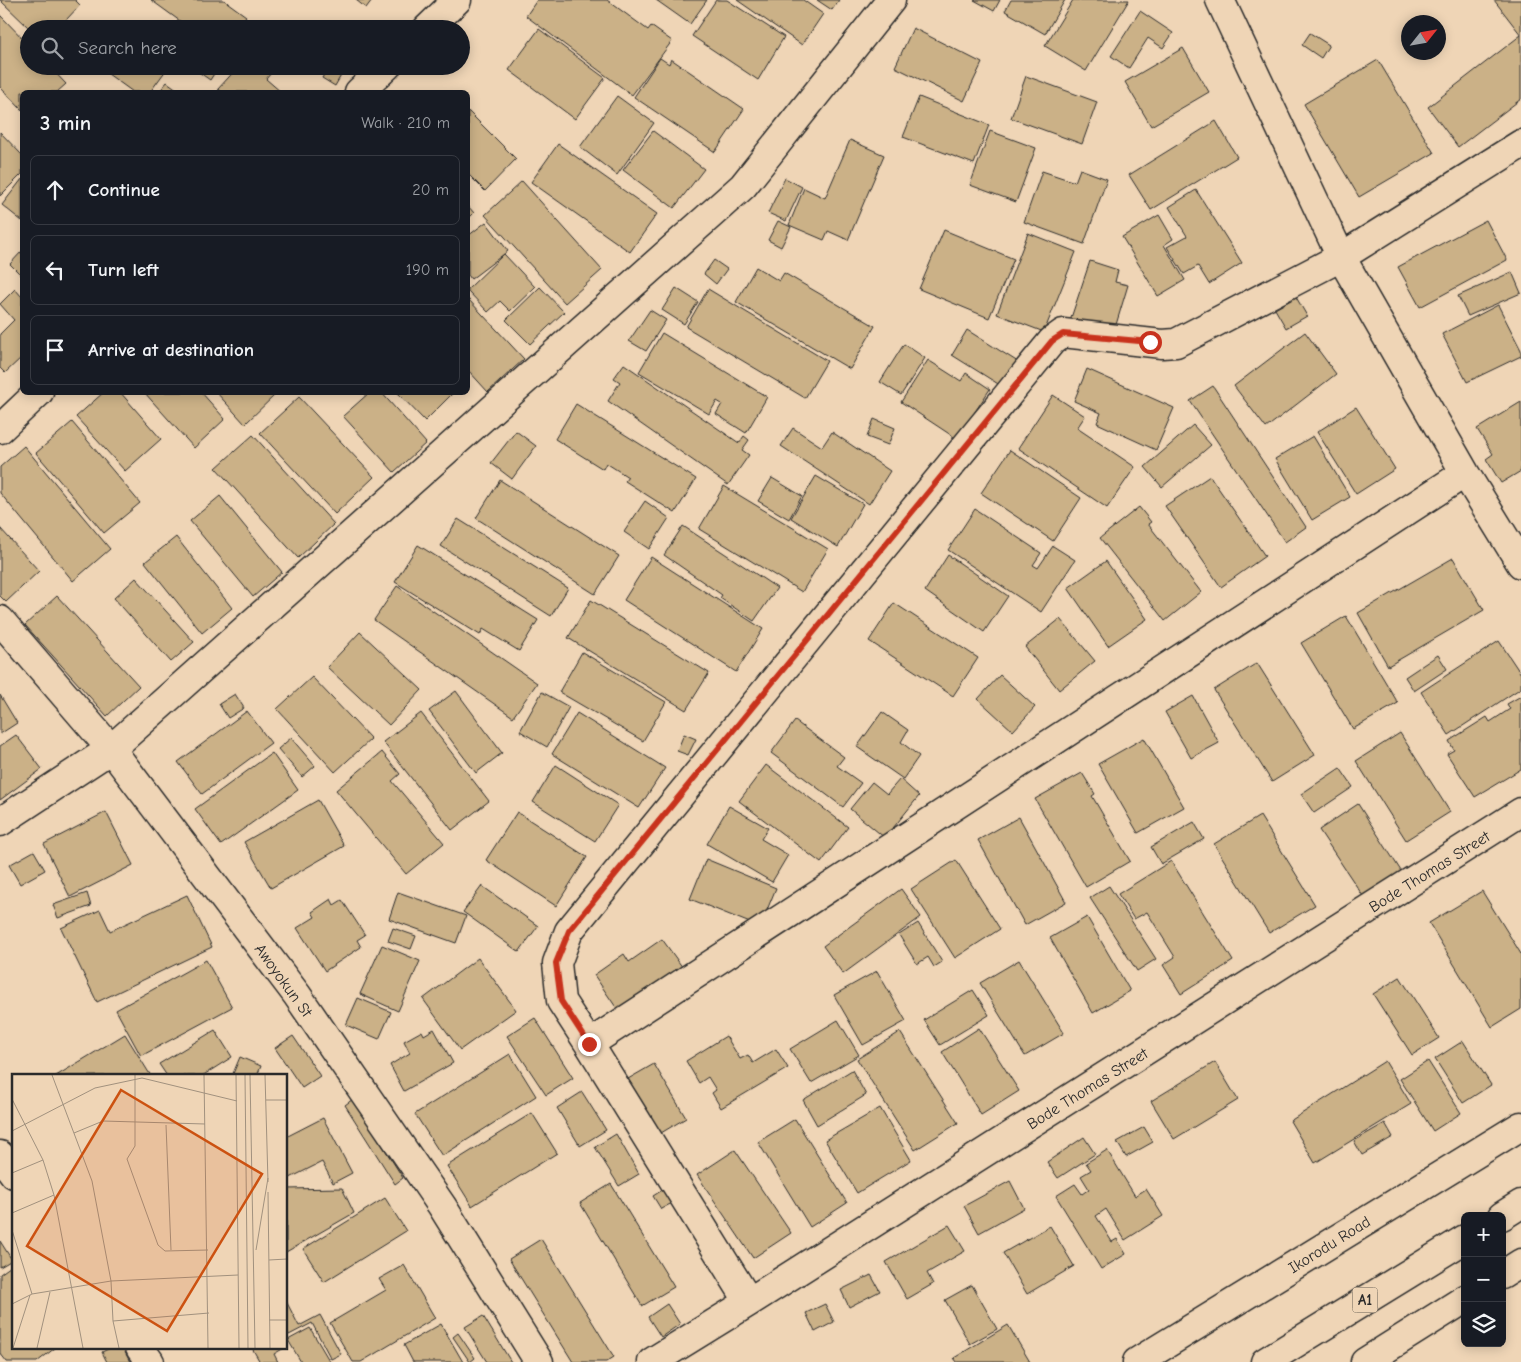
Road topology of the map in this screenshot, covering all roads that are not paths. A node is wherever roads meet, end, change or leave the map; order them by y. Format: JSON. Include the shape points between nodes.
{"nodes":[{"id":1,"x":457,"y":0,"type":"edge"},
{"id":2,"x":892,"y":0,"type":"edge"},
{"id":3,"x":1220,"y":0,"type":"edge"},
{"id":4,"x":436,"y":20,"type":"edge"},
{"id":5,"x":377,"y":75,"type":"edge"},
{"id":6,"x":361,"y":90,"type":"edge"},
{"id":7,"x":1521,"y":144,"type":"edge"},
{"id":8,"x":1341,"y":257,"type":"junction"},
{"id":9,"x":36,"y":395,"type":"edge"},
{"id":10,"x":0,"y":429,"type":"edge"},
{"id":11,"x":1464,"y":473,"type":"junction"},
{"id":12,"x":1521,"y":564,"type":"edge"},
{"id":13,"x":0,"y":620,"type":"edge"},
{"id":14,"x":111,"y":749,"type":"junction"},
{"id":15,"x":1521,"y":812,"type":"edge"},
{"id":16,"x":0,"y":822,"type":"edge"},
{"id":17,"x":589,"y":1044,"type":"junction"},
{"id":18,"x":1521,"y":1126,"type":"edge"},
{"id":19,"x":0,"y":1155,"type":"edge"},
{"id":20,"x":12,"y":1171,"type":"edge"},
{"id":21,"x":1521,"y":1204,"type":"edge"},
{"id":22,"x":1506,"y":1213,"type":"edge"},
{"id":23,"x":1461,"y":1241,"type":"edge"},
{"id":24,"x":1521,"y":1263,"type":"edge"},
{"id":25,"x":1506,"y":1272,"type":"edge"},
{"id":26,"x":749,"y":1302,"type":"junction"},
{"id":27,"x":1461,"y":1302,"type":"edge"},
{"id":28,"x":141,"y":1350,"type":"edge"},
{"id":29,"x":150,"y":1362,"type":"edge"},
{"id":30,"x":539,"y":1362,"type":"edge"},
{"id":31,"x":652,"y":1362,"type":"edge"},
{"id":32,"x":1137,"y":1362,"type":"edge"},
{"id":33,"x":1265,"y":1362,"type":"edge"},
{"id":34,"x":1365,"y":1362,"type":"edge"}],
"edges":[{"from":1,"to":4,"type":"main road"},
{"from":2,"to":14,"type":"main road","via":[[743,186]]},
{"from":3,"to":8,"type":"main road"},
{"from":5,"to":6,"type":"main road"},
{"from":7,"to":8,"type":"main road"},
{"from":8,"to":11,"type":"main road"},
{"from":8,"to":17,"type":"main road","via":[[1176,343],[1063,334],[1052,341],[569,931],[556,963],[561,1001]]},
{"from":9,"to":10,"type":"main road"},
{"from":11,"to":12,"type":"main road"},
{"from":11,"to":17,"type":"main road"},
{"from":13,"to":14,"type":"main road","name":"Awoyokun St"},
{"from":14,"to":16,"type":"main road"},
{"from":14,"to":30,"type":"main road","name":"Awoyokun St","via":[[297,995],[442,1206]]},
{"from":15,"to":26,"type":"main road","name":"Bode Thomas Street"},
{"from":17,"to":26,"type":"main road"},
{"from":18,"to":32,"type":"main road","name":"Ikorodu Road"},
{"from":19,"to":20,"type":"main road"},
{"from":21,"to":22,"type":"main road"},
{"from":23,"to":33,"type":"main road","number":"A1"},
{"from":24,"to":25,"type":"main road"},
{"from":26,"to":31,"type":"main road","name":"Bode Thomas Street"},
{"from":27,"to":34,"type":"main road"},
{"from":28,"to":29,"type":"main road"}]}
